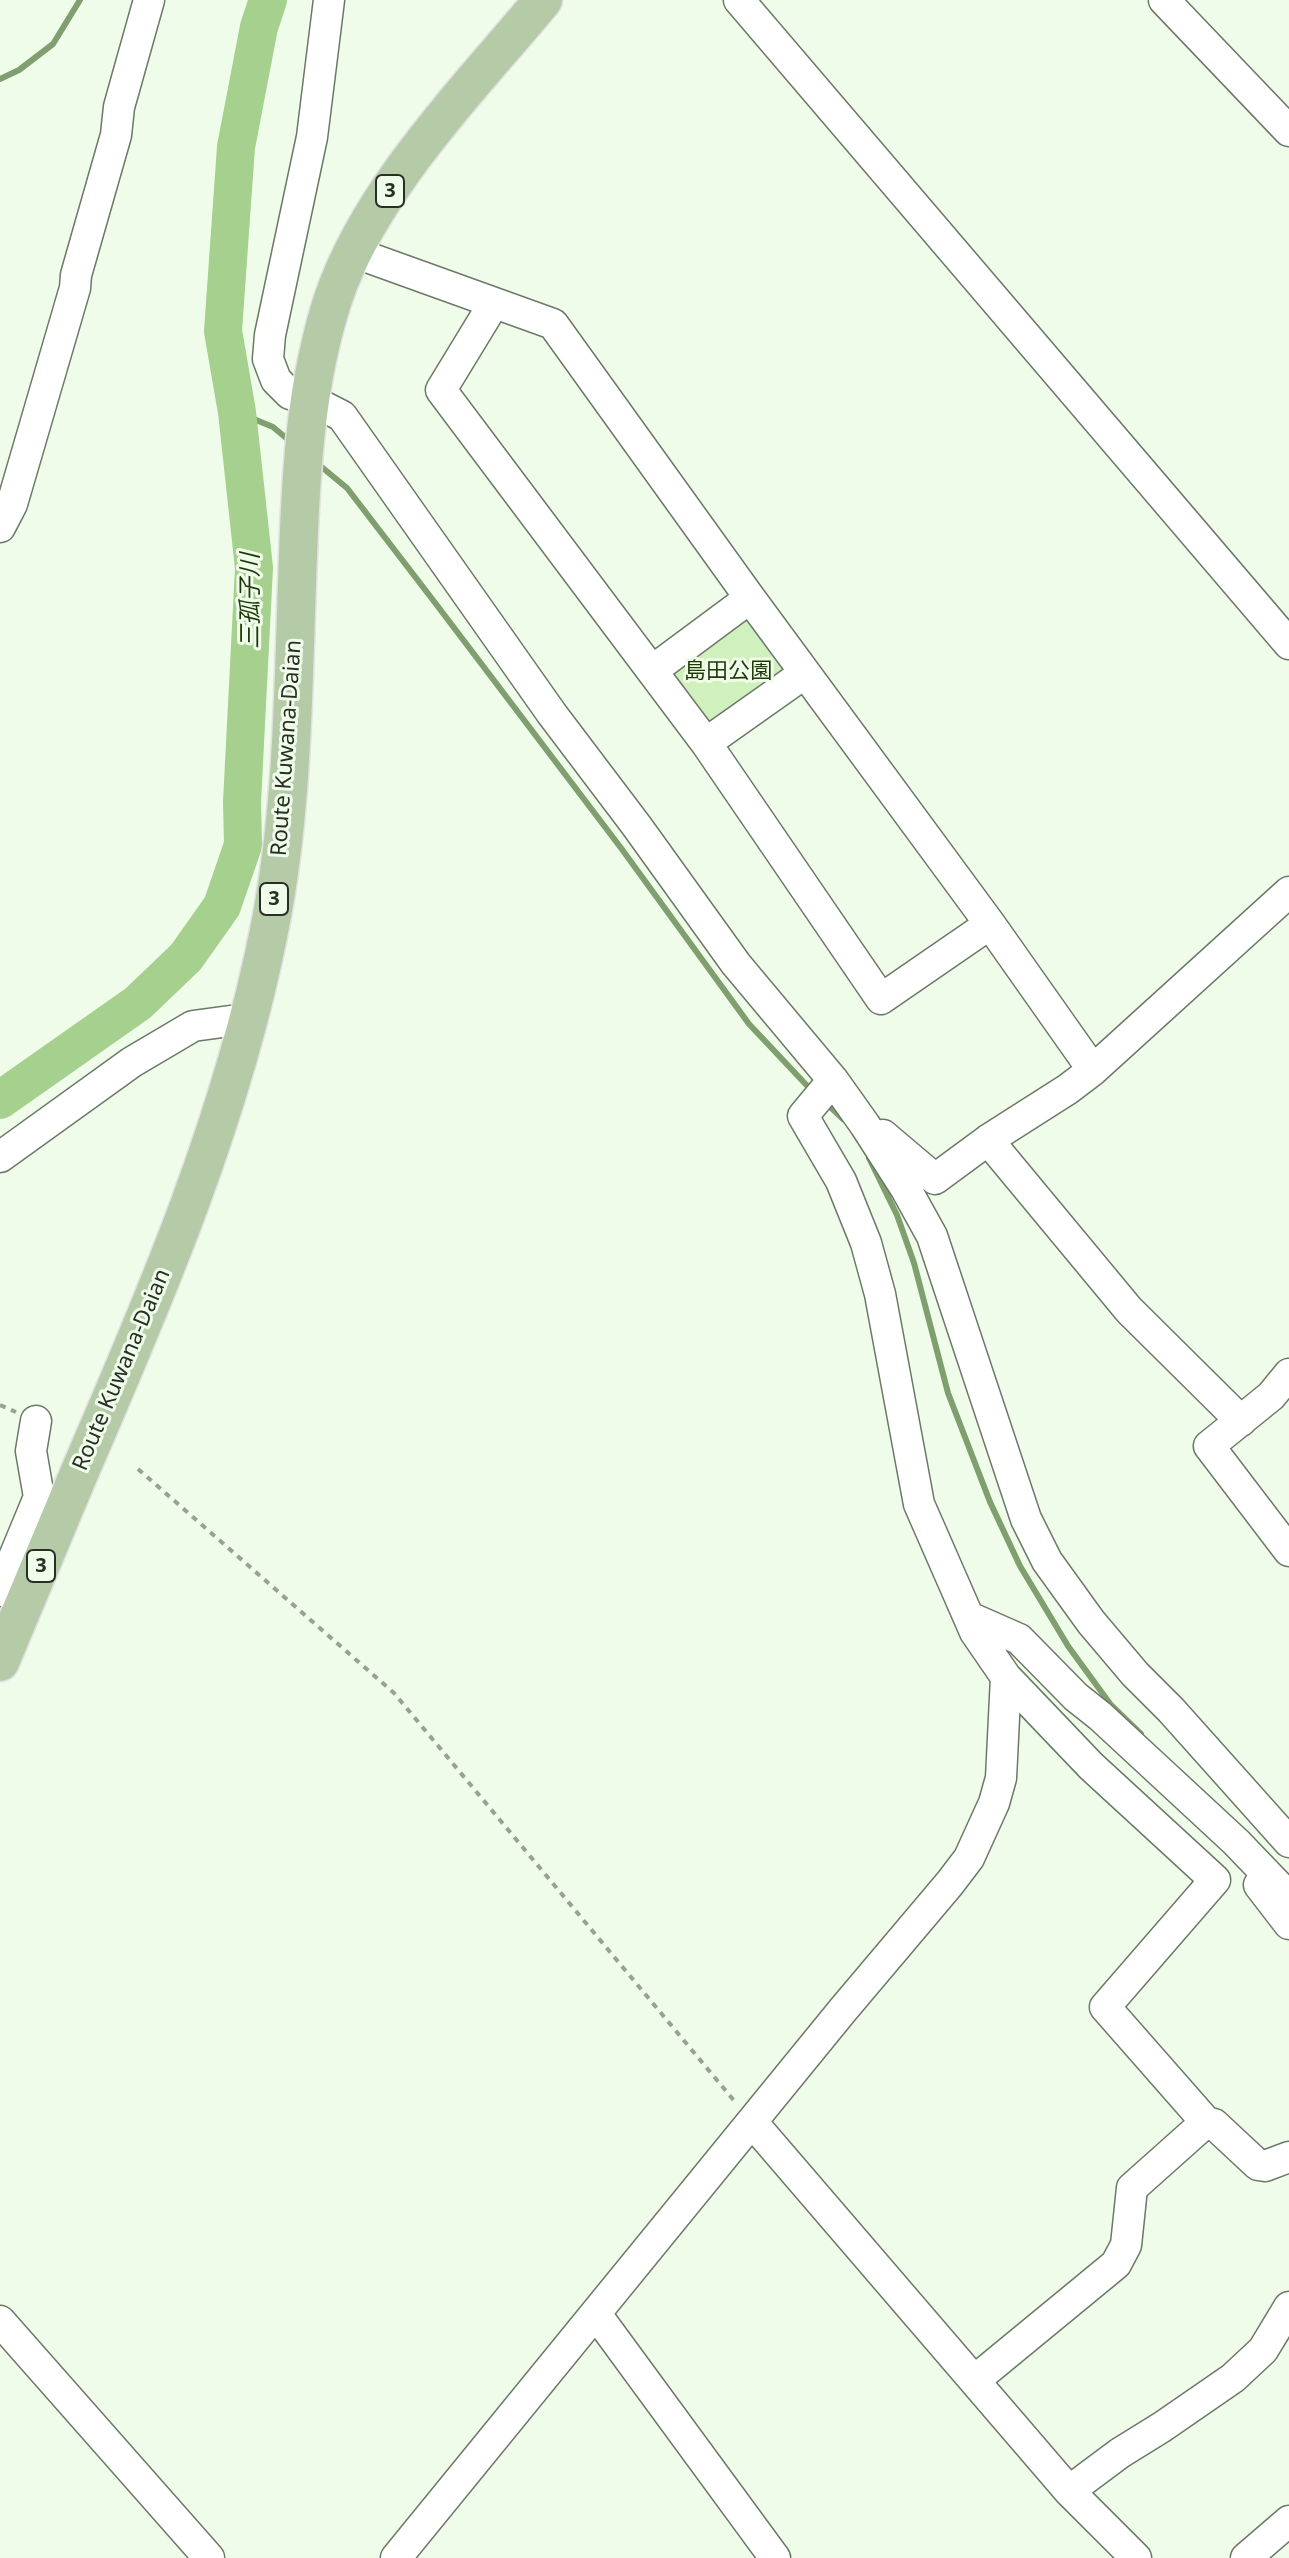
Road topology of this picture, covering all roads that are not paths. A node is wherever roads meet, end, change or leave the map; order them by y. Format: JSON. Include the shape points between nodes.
{"nodes":[{"id":1,"x":149,"y":0,"type":"edge"},
{"id":2,"x":329,"y":0,"type":"edge"},
{"id":3,"x":543,"y":0,"type":"edge"},
{"id":4,"x":739,"y":0,"type":"edge"},
{"id":5,"x":1164,"y":0,"type":"edge"},
{"id":6,"x":1289,"y":131,"type":"edge"},
{"id":7,"x":353,"y":252,"type":"junction"},
{"id":8,"x":494,"y":303,"type":"junction"},
{"id":9,"x":308,"y":408,"type":"junction"},
{"id":10,"x":0,"y":527,"type":"edge"},
{"id":11,"x":750,"y":598,"type":"junction"},
{"id":12,"x":1289,"y":644,"type":"edge"},
{"id":13,"x":653,"y":670,"type":"junction"},
{"id":14,"x":805,"y":673,"type":"junction"},
{"id":15,"x":706,"y":743,"type":"junction"},
{"id":16,"x":1289,"y":892,"type":"edge"},
{"id":17,"x":990,"y":924,"type":"junction"},
{"id":18,"x":248,"y":1027,"type":"junction"},
{"id":19,"x":1088,"y":1063,"type":"dead end"},
{"id":20,"x":822,"y":1092,"type":"junction"},
{"id":21,"x":857,"y":1114,"type":"junction"},
{"id":22,"x":988,"y":1140,"type":"junction"},
{"id":23,"x":0,"y":1157,"type":"edge"},
{"id":24,"x":1289,"y":1374,"type":"edge"},
{"id":25,"x":36,"y":1421,"type":"dead end"},
{"id":26,"x":1241,"y":1421,"type":"junction"},
{"id":27,"x":1289,"y":1551,"type":"edge"},
{"id":28,"x":0,"y":1591,"type":"edge"},
{"id":29,"x":969,"y":1617,"type":"junction"},
{"id":30,"x":0,"y":1662,"type":"edge"},
{"id":31,"x":1006,"y":1677,"type":"junction"},
{"id":32,"x":1181,"y":1790,"type":"junction"},
{"id":33,"x":1289,"y":1842,"type":"edge"},
{"id":34,"x":1289,"y":1897,"type":"edge"},
{"id":35,"x":1289,"y":1924,"type":"edge"},
{"id":36,"x":752,"y":2122,"type":"junction"},
{"id":37,"x":1206,"y":2122,"type":"junction"},
{"id":38,"x":1289,"y":2157,"type":"edge"},
{"id":39,"x":1289,"y":2307,"type":"edge"},
{"id":40,"x":596,"y":2314,"type":"junction"},
{"id":41,"x":0,"y":2321,"type":"edge"},
{"id":42,"x":975,"y":2380,"type":"junction"},
{"id":43,"x":1069,"y":2491,"type":"junction"},
{"id":44,"x":1289,"y":2521,"type":"edge"},
{"id":45,"x":209,"y":2558,"type":"edge"},
{"id":46,"x":396,"y":2558,"type":"edge"},
{"id":47,"x":775,"y":2558,"type":"edge"},
{"id":48,"x":1136,"y":2558,"type":"edge"},
{"id":49,"x":1246,"y":2558,"type":"edge"}],
"edges":[{"from":1,"to":10,"type":"street","via":[[75,288],[12,504]]},
{"from":2,"to":9,"type":"street","via":[[312,137],[268,359],[276,380]]},
{"from":3,"to":7,"type":"main road","name":"Route Kuwana-Daian","number":"3","via":[[419,149]]},
{"from":4,"to":12,"type":"street"},
{"from":5,"to":6,"type":"street"},
{"from":7,"to":8,"type":"street"},
{"from":7,"to":9,"type":"main road","name":"Route Kuwana-Daian","number":"3","via":[[333,299]]},
{"from":8,"to":11,"type":"street","via":[[553,324]]},
{"from":8,"to":13,"type":"street","via":[[441,390]]},
{"from":9,"to":18,"type":"main road","name":"Route Kuwana-Daian","number":"3","via":[[287,806],[270,928]]},
{"from":9,"to":20,"type":"street","via":[[342,416]]},
{"from":11,"to":13,"type":"street"},
{"from":11,"to":14,"type":"street"},
{"from":13,"to":15,"type":"street"},
{"from":14,"to":15,"type":"street"},
{"from":14,"to":17,"type":"street"},
{"from":15,"to":17,"type":"street","via":[[881,999]]},
{"from":16,"to":22,"type":"street","via":[[1093,1070]]},
{"from":17,"to":19,"type":"street"},
{"from":18,"to":23,"type":"street","via":[[230,1021],[193,1026],[132,1062]]},
{"from":18,"to":30,"type":"main road","name":"Route Kuwana-Daian","number":"3","via":[[222,1116],[163,1276]]},
{"from":20,"to":21,"type":"street"},
{"from":20,"to":29,"type":"street","via":[[803,1116],[841,1181],[866,1243],[919,1504]]},
{"from":21,"to":22,"type":"street","via":[[935,1179]]},
{"from":21,"to":33,"type":"street","via":[[932,1236],[1026,1519],[1047,1561],[1135,1674]]},
{"from":22,"to":26,"type":"street","via":[[1129,1310]]},
{"from":24,"to":26,"type":"street"},
{"from":25,"to":28,"type":"street","via":[[31,1451],[39,1497]]},
{"from":26,"to":27,"type":"street","via":[[1209,1446]]},
{"from":29,"to":31,"type":"street"},
{"from":29,"to":32,"type":"street","via":[[1019,1639]]},
{"from":31,"to":36,"type":"street","via":[[1001,1778],[969,1858]]},
{"from":31,"to":37,"type":"street","via":[[1091,1766],[1215,1880],[1105,2007]]},
{"from":32,"to":34,"type":"street"},
{"from":32,"to":35,"type":"street"},
{"from":36,"to":40,"type":"street"},
{"from":36,"to":42,"type":"street"},
{"from":37,"to":38,"type":"street","via":[[1258,2165]]},
{"from":37,"to":42,"type":"street","via":[[1132,2188],[1126,2245],[1116,2264]]},
{"from":39,"to":43,"type":"street","via":[[1263,2350],[1233,2378]]},
{"from":40,"to":46,"type":"street"},
{"from":40,"to":47,"type":"street"},
{"from":41,"to":45,"type":"street"},
{"from":42,"to":43,"type":"street"},
{"from":43,"to":48,"type":"street"},
{"from":44,"to":49,"type":"street"}]}
